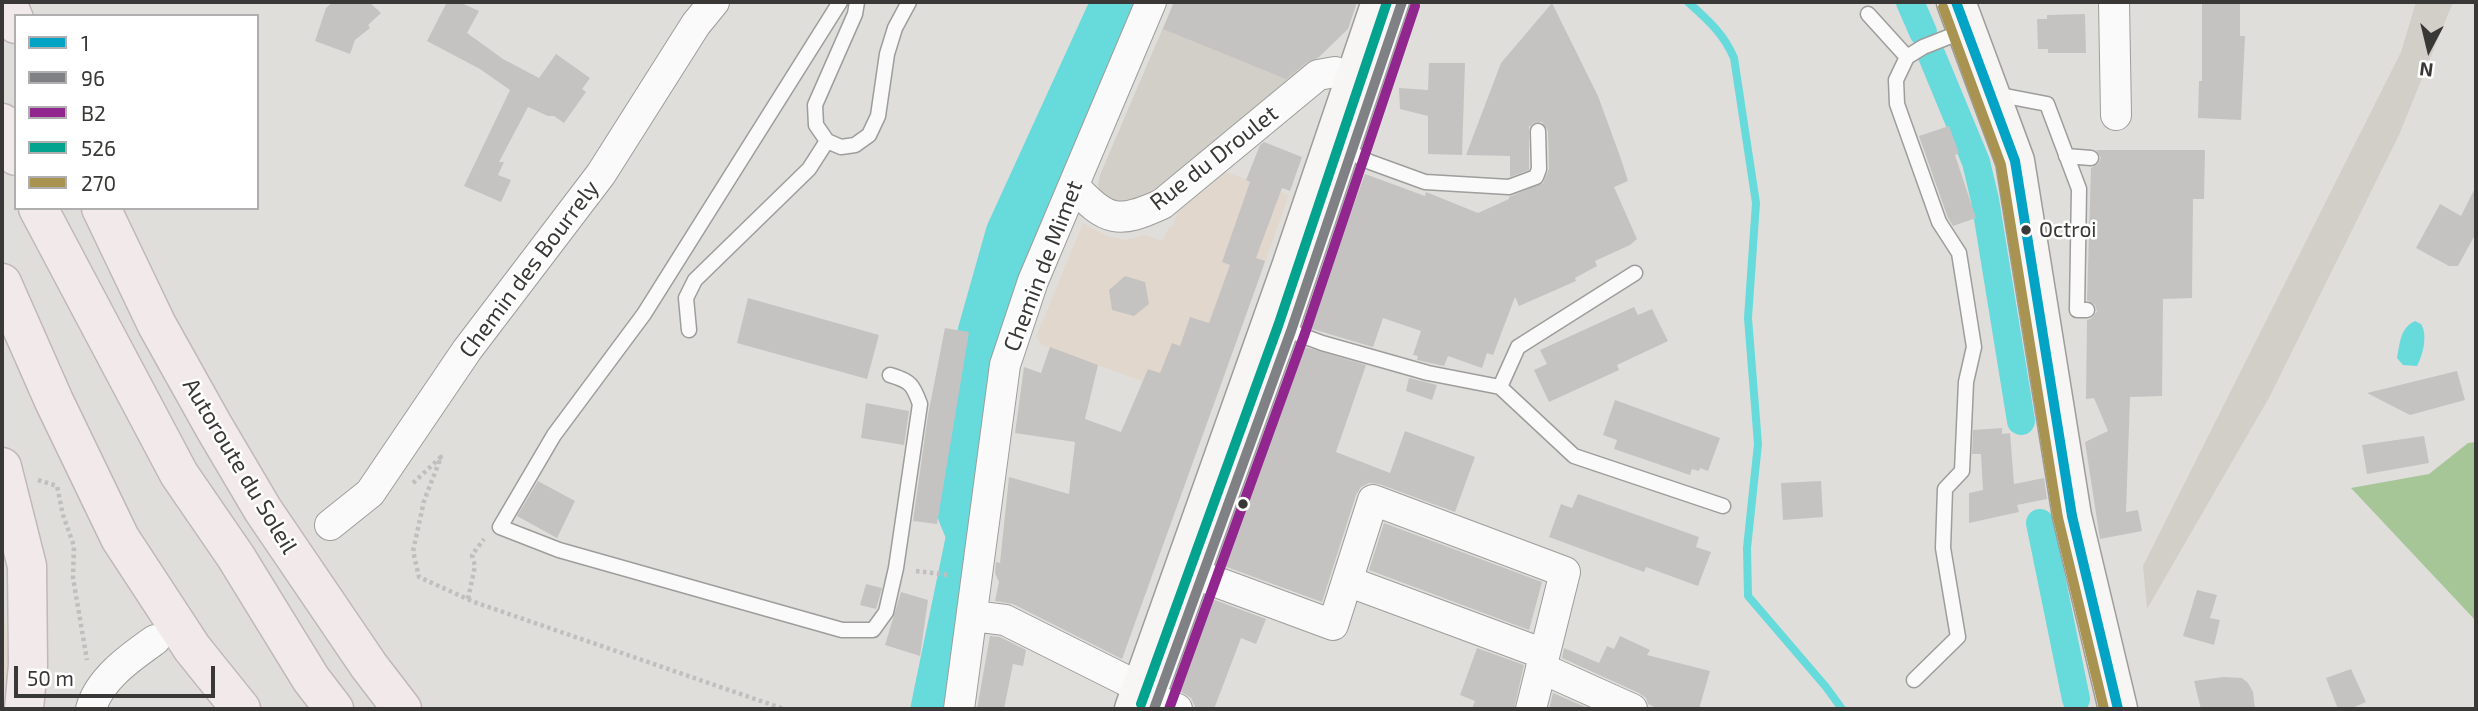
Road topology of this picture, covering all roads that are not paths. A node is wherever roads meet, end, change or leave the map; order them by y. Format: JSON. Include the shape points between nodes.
{"nodes":[{"id":1,"x":7,"y":2,"type":"edge"},
{"id":2,"x":714,"y":2,"type":"edge"},
{"id":3,"x":840,"y":2,"type":"edge"},
{"id":4,"x":857,"y":2,"type":"edge"},
{"id":5,"x":909,"y":2,"type":"edge"},
{"id":6,"x":1152,"y":2,"type":"edge"},
{"id":7,"x":1381,"y":2,"type":"edge"},
{"id":8,"x":1402,"y":2,"type":"edge"},
{"id":9,"x":2114,"y":2,"type":"edge"},
{"id":10,"x":1868,"y":14,"type":"dead end"},
{"id":11,"x":14,"y":19,"type":"edge"},
{"id":12,"x":1945,"y":30,"type":"edge"},
{"id":13,"x":1907,"y":57,"type":"junction"},
{"id":14,"x":1355,"y":80,"type":"junction"},
{"id":15,"x":1991,"y":93,"type":"junction"},
{"id":16,"x":2116,"y":115,"type":"dead end"},
{"id":17,"x":2,"y":123,"type":"edge"},
{"id":18,"x":1538,"y":131,"type":"dead end"},
{"id":19,"x":827,"y":141,"type":"junction"},
{"id":20,"x":14,"y":151,"type":"edge"},
{"id":21,"x":1350,"y":152,"type":"junction"},
{"id":22,"x":2066,"y":156,"type":"junction"},
{"id":23,"x":2091,"y":158,"type":"dead end"},
{"id":24,"x":1074,"y":186,"type":"junction"},
{"id":25,"x":39,"y":210,"type":"edge"},
{"id":26,"x":102,"y":210,"type":"edge"},
{"id":27,"x":1635,"y":273,"type":"dead end"},
{"id":28,"x":2,"y":283,"type":"edge"},
{"id":29,"x":2087,"y":310,"type":"dead end"},
{"id":30,"x":1281,"y":328,"type":"junction"},
{"id":31,"x":689,"y":330,"type":"dead end"},
{"id":32,"x":890,"y":375,"type":"dead end"},
{"id":33,"x":1500,"y":387,"type":"junction"},
{"id":34,"x":16,"y":470,"type":"edge"},
{"id":35,"x":1723,"y":506,"type":"dead end"},
{"id":36,"x":330,"y":525,"type":"dead end"},
{"id":37,"x":1193,"y":573,"type":"junction"},
{"id":38,"x":311,"y":581,"type":"junction"},
{"id":39,"x":1347,"y":581,"type":"junction"},
{"id":40,"x":973,"y":616,"type":"junction"},
{"id":41,"x":155,"y":640,"type":"dead end"},
{"id":42,"x":1543,"y":661,"type":"junction"},
{"id":43,"x":1914,"y":680,"type":"dead end"},
{"id":44,"x":1153,"y":703,"type":"edge"},
{"id":45,"x":92,"y":704,"type":"edge"},
{"id":46,"x":24,"y":709,"type":"edge"},
{"id":47,"x":242,"y":709,"type":"edge"},
{"id":48,"x":334,"y":709,"type":"edge"},
{"id":49,"x":402,"y":709,"type":"edge"},
{"id":50,"x":428,"y":709,"type":"edge"},
{"id":51,"x":959,"y":709,"type":"edge"},
{"id":52,"x":1531,"y":709,"type":"edge"},
{"id":53,"x":1632,"y":709,"type":"edge"},
{"id":54,"x":2118,"y":709,"type":"edge"}],
"edges":[{"from":1,"to":11,"type":"highway"},
{"from":2,"to":36,"type":"street","name":"Chemin des Bourrely","via":[[601,174],[467,350],[370,492]]},
{"from":3,"to":32,"type":"lane","via":[[644,314],[554,435],[500,527],[559,550],[842,630],[873,630],[886,612],[896,568],[920,404],[914,386]]},
{"from":4,"to":19,"type":"lane","via":[[815,105],[816,125]]},
{"from":5,"to":19,"type":"lane","via":[[895,27],[878,116],[869,135],[855,145],[841,147]]},
{"from":6,"to":24,"type":"street","name":"Chemin de Mimet"},
{"from":7,"to":14,"type":"main road"},
{"from":8,"to":21,"type":"lane"},
{"from":9,"to":16,"type":"street"},
{"from":10,"to":13,"type":"lane"},
{"from":12,"to":13,"type":"lane"},
{"from":12,"to":15,"type":"main road"},
{"from":13,"to":43,"type":"lane","via":[[1896,80],[1897,104],[1939,222],[1959,253],[1974,347],[1966,383],[1962,471],[1945,489],[1943,548],[1958,638]]},
{"from":14,"to":24,"type":"street","name":"Rue du Droulet","via":[[1335,72],[1318,75],[1162,204],[1132,218],[1107,214]]},
{"from":14,"to":30,"type":"main road"},
{"from":15,"to":22,"type":"lane","via":[[2047,104]]},
{"from":15,"to":54,"type":"main road","via":[[2015,162],[2072,516]]},
{"from":17,"to":20,"type":"highway"},
{"from":18,"to":21,"type":"lane","via":[[1536,177],[1509,187],[1425,182]]},
{"from":19,"to":31,"type":"lane","via":[[808,169],[695,280],[686,298]]},
{"from":21,"to":30,"type":"lane"},
{"from":22,"to":23,"type":"lane"},
{"from":22,"to":29,"type":"lane","via":[[2079,189],[2077,310]]},
{"from":24,"to":40,"type":"street","name":"Chemin de Mimet","via":[[1033,281],[1005,365]]},
{"from":25,"to":48,"type":"highway","via":[[180,474]]},
{"from":26,"to":38,"type":"highway","name":"Autoroute du Soleil","via":[[157,325],[214,427]]},
{"from":27,"to":33,"type":"lane","via":[[1518,347]]},
{"from":28,"to":47,"type":"highway","via":[[120,538],[192,648]]},
{"from":30,"to":33,"type":"lane","via":[[1428,373]]},
{"from":30,"to":37,"type":"main road"},
{"from":33,"to":35,"type":"lane","via":[[1574,456]]},
{"from":34,"to":46,"type":"highway","via":[[27,566]]},
{"from":37,"to":39,"type":"street","via":[[1333,625]]},
{"from":37,"to":44,"type":"main road"},
{"from":38,"to":49,"type":"highway","name":"Autoroute du Soleil"},
{"from":38,"to":50,"type":"highway"},
{"from":39,"to":42,"type":"street"},
{"from":39,"to":42,"type":"street","via":[[1373,500],[1565,572]]},
{"from":40,"to":44,"type":"street","via":[[1005,621]]},
{"from":40,"to":51,"type":"street","name":"Chemin de Mimet"},
{"from":41,"to":45,"type":"street","via":[[122,664]]},
{"from":42,"to":52,"type":"street"},
{"from":42,"to":53,"type":"street"}]}
